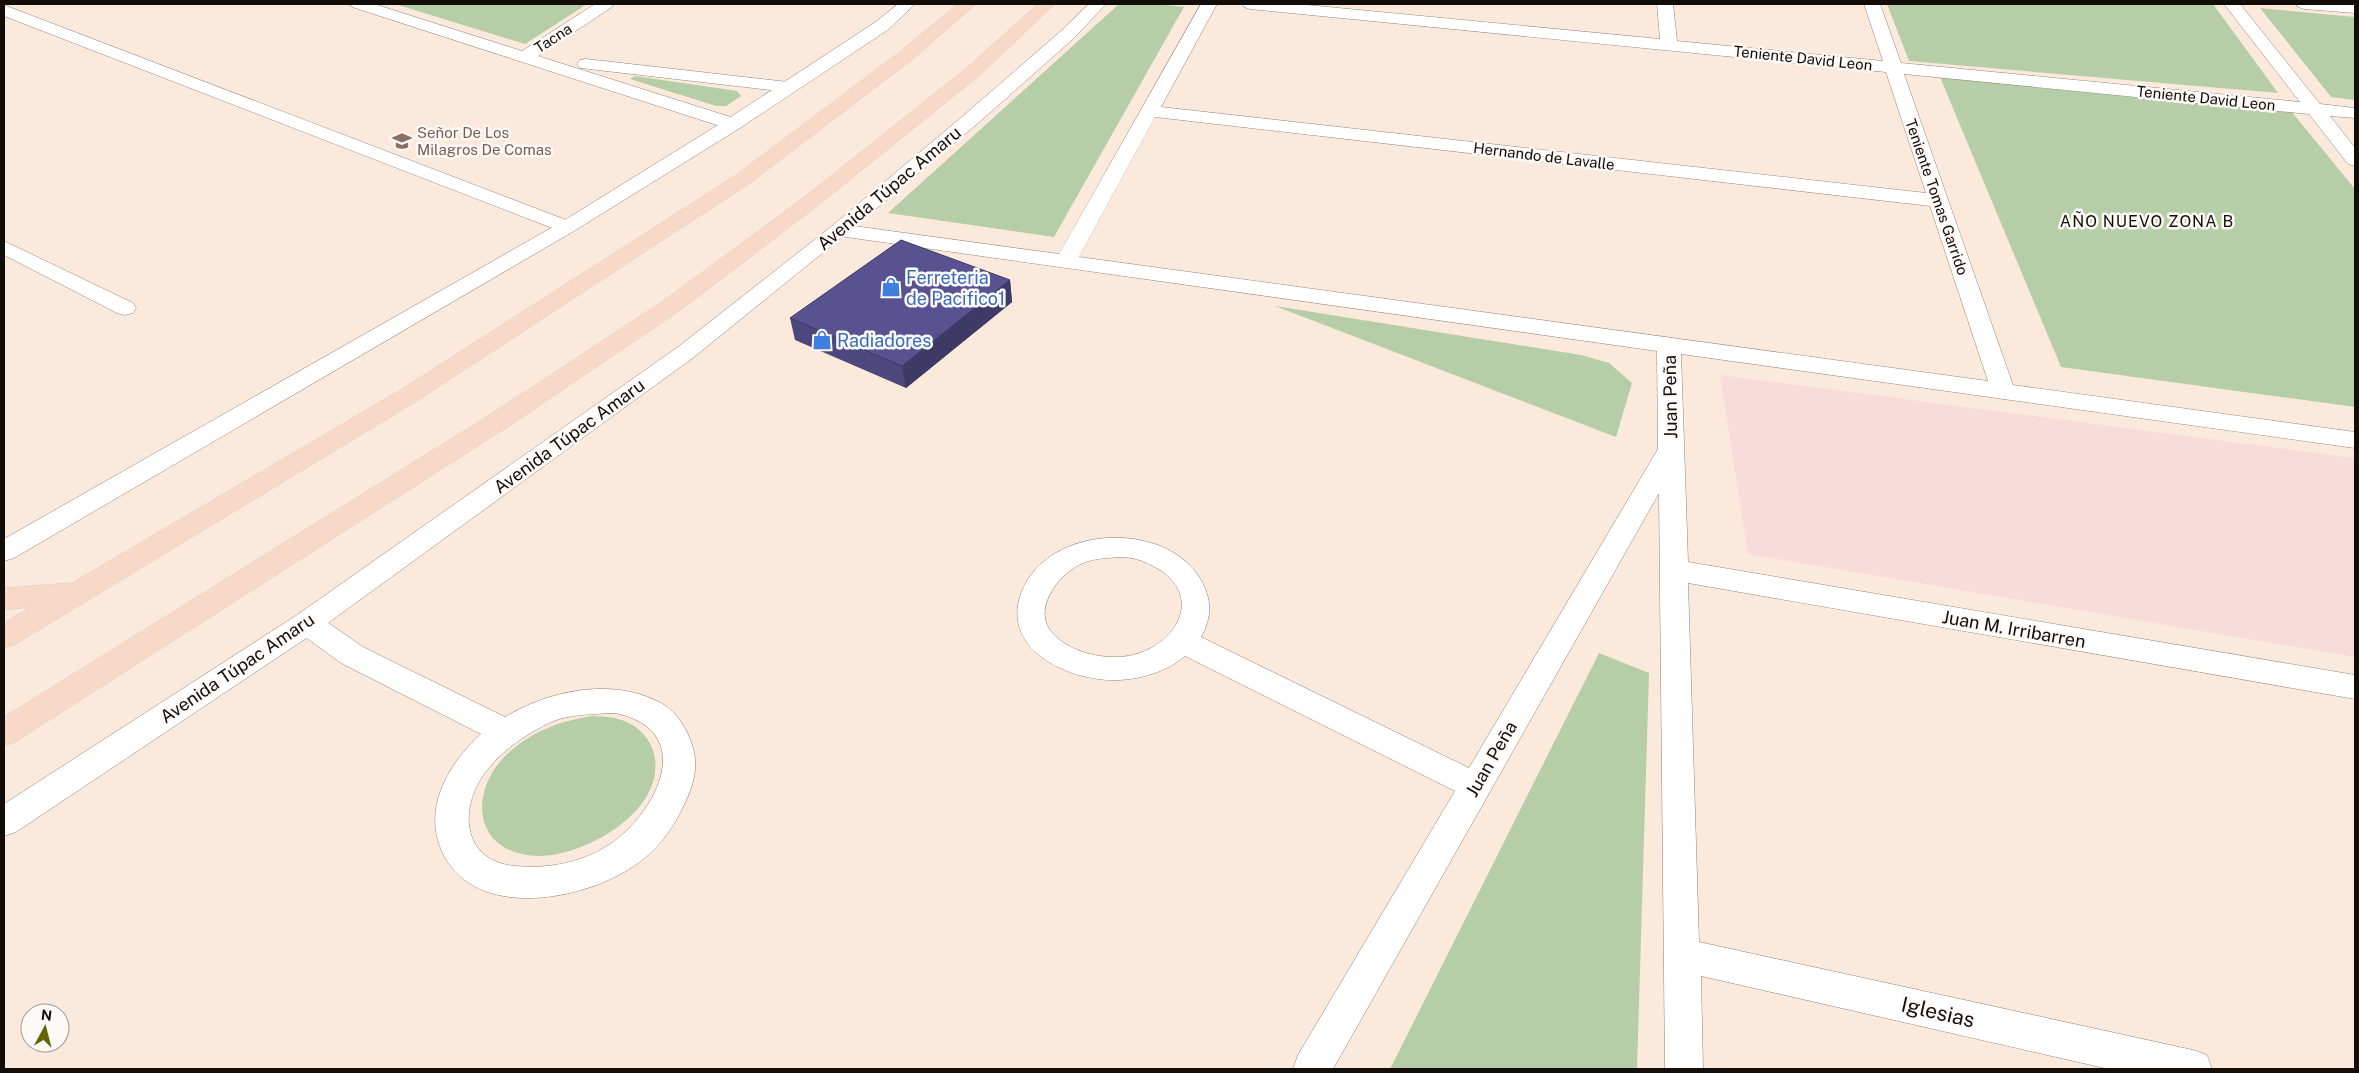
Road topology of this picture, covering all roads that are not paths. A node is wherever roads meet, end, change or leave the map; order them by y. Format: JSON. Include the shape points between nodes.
{"nodes":[{"id":1,"x":34,"y":4,"type":"edge"},
{"id":2,"x":358,"y":4,"type":"edge"},
{"id":3,"x":606,"y":4,"type":"edge"},
{"id":4,"x":907,"y":4,"type":"edge"},
{"id":5,"x":968,"y":4,"type":"edge"},
{"id":6,"x":1047,"y":4,"type":"edge"},
{"id":7,"x":1098,"y":4,"type":"edge"},
{"id":8,"x":1209,"y":4,"type":"edge"},
{"id":9,"x":1250,"y":4,"type":"edge"},
{"id":10,"x":1666,"y":4,"type":"edge"},
{"id":11,"x":1872,"y":4,"type":"edge"},
{"id":12,"x":2232,"y":4,"type":"edge"},
{"id":13,"x":2304,"y":4,"type":"edge"},
{"id":14,"x":2355,"y":8,"type":"edge"},
{"id":15,"x":5,"y":12,"type":"edge"},
{"id":16,"x":1669,"y":45,"type":"junction"},
{"id":17,"x":525,"y":56,"type":"junction"},
{"id":18,"x":1893,"y":67,"type":"junction"},
{"id":19,"x":788,"y":87,"type":"junction"},
{"id":20,"x":2314,"y":109,"type":"junction"},
{"id":21,"x":1149,"y":111,"type":"junction"},
{"id":22,"x":2355,"y":113,"type":"edge"},
{"id":23,"x":733,"y":124,"type":"junction"},
{"id":24,"x":2355,"y":160,"type":"edge"},
{"id":25,"x":1939,"y":201,"type":"junction"},
{"id":26,"x":567,"y":227,"type":"junction"},
{"id":27,"x":839,"y":230,"type":"junction"},
{"id":28,"x":4,"y":247,"type":"edge"},
{"id":29,"x":1066,"y":261,"type":"junction"},
{"id":30,"x":125,"y":308,"type":"dead end"},
{"id":31,"x":1668,"y":345,"type":"junction"},
{"id":32,"x":2003,"y":391,"type":"junction"},
{"id":33,"x":2355,"y":440,"type":"edge"},
{"id":34,"x":1671,"y":448,"type":"junction"},
{"id":35,"x":4,"y":551,"type":"edge"},
{"id":36,"x":1674,"y":570,"type":"junction"},
{"id":37,"x":78,"y":593,"type":"junction"},
{"id":38,"x":4,"y":599,"type":"edge"},
{"id":39,"x":307,"y":623,"type":"junction"},
{"id":40,"x":4,"y":637,"type":"edge"},
{"id":41,"x":1182,"y":641,"type":"junction"},
{"id":42,"x":2355,"y":687,"type":"edge"},
{"id":43,"x":506,"y":732,"type":"junction"},
{"id":44,"x":4,"y":733,"type":"edge"},
{"id":45,"x":1475,"y":786,"type":"junction"},
{"id":46,"x":4,"y":822,"type":"edge"},
{"id":47,"x":1682,"y":955,"type":"junction"},
{"id":48,"x":1312,"y":1069,"type":"edge"},
{"id":49,"x":1684,"y":1069,"type":"edge"},
{"id":50,"x":2193,"y":1069,"type":"edge"}],
"edges":[{"from":1,"to":15,"type":"street"},
{"from":2,"to":17,"type":"street"},
{"from":3,"to":17,"type":"street","name":"Tacna"},
{"from":4,"to":19,"type":"street","via":[[883,25]]},
{"from":5,"to":37,"type":"highway","via":[[907,55],[743,178],[411,394]]},
{"from":6,"to":44,"type":"highway","name":"Avenida Túpac Amaru","via":[[975,70],[814,199],[674,304],[500,420]]},
{"from":7,"to":27,"type":"street","name":"Avenida Túpac Amaru","via":[[970,120]]},
{"from":8,"to":21,"type":"street"},
{"from":9,"to":16,"type":"street","name":"Teniente David Leon"},
{"from":10,"to":16,"type":"street"},
{"from":11,"to":18,"type":"street","name":"Teniente Tomas Garrido"},
{"from":12,"to":20,"type":"street"},
{"from":13,"to":14,"type":"street"},
{"from":15,"to":26,"type":"street"},
{"from":16,"to":18,"type":"street","name":"Teniente David Leon"},
{"from":17,"to":19,"type":"street"},
{"from":17,"to":23,"type":"street"},
{"from":18,"to":20,"type":"street","name":"Teniente David Leon"},
{"from":18,"to":25,"type":"street","name":"Teniente Tomas Garrido"},
{"from":19,"to":23,"type":"street"},
{"from":20,"to":22,"type":"street","name":"Teniente David Leon"},
{"from":20,"to":24,"type":"street"},
{"from":21,"to":25,"type":"street","name":"Hernando de Lavalle"},
{"from":21,"to":29,"type":"street"},
{"from":23,"to":26,"type":"street"},
{"from":25,"to":32,"type":"street","name":"Teniente Tomas Garrido"},
{"from":26,"to":35,"type":"street"},
{"from":27,"to":29,"type":"street"},
{"from":27,"to":39,"type":"street","name":"Avenida Túpac Amaru","via":[[686,352]]},
{"from":28,"to":30,"type":"street"},
{"from":29,"to":31,"type":"street"},
{"from":31,"to":32,"type":"street"},
{"from":31,"to":34,"type":"street","name":"Juan Peña"},
{"from":32,"to":33,"type":"street"},
{"from":34,"to":36,"type":"street","name":"Juan Peña"},
{"from":34,"to":45,"type":"street","name":"Juan Peña"},
{"from":36,"to":42,"type":"street","name":"Juan M. Irribarren"},
{"from":36,"to":47,"type":"street","name":"Juan Peña"},
{"from":37,"to":38,"type":"highway"},
{"from":37,"to":40,"type":"highway"},
{"from":39,"to":43,"type":"street","via":[[352,655]]},
{"from":39,"to":46,"type":"street","name":"Avenida Túpac Amaru"},
{"from":41,"to":41,"type":"street","via":[[1140,666],[1113,669],[1087,666],[1063,658],[1045,644],[1034,626],[1031,608],[1037,587],[1052,569],[1073,556],[1099,549],[1127,548],[1152,553],[1174,565],[1189,582],[1196,602],[1193,623]]},
{"from":41,"to":45,"type":"street"},
{"from":43,"to":43,"type":"street","via":[[542,712],[578,702],[615,701],[646,709],[669,726],[680,752],[679,782],[664,813],[639,840],[608,864],[570,879],[533,884],[498,880],[472,866],[456,845],[450,818],[458,789],[476,759]]},
{"from":45,"to":48,"type":"street","name":"Juan Peña"},
{"from":47,"to":49,"type":"street","name":"Juan Peña"},
{"from":47,"to":50,"type":"street","name":"Iglesias"}]}
